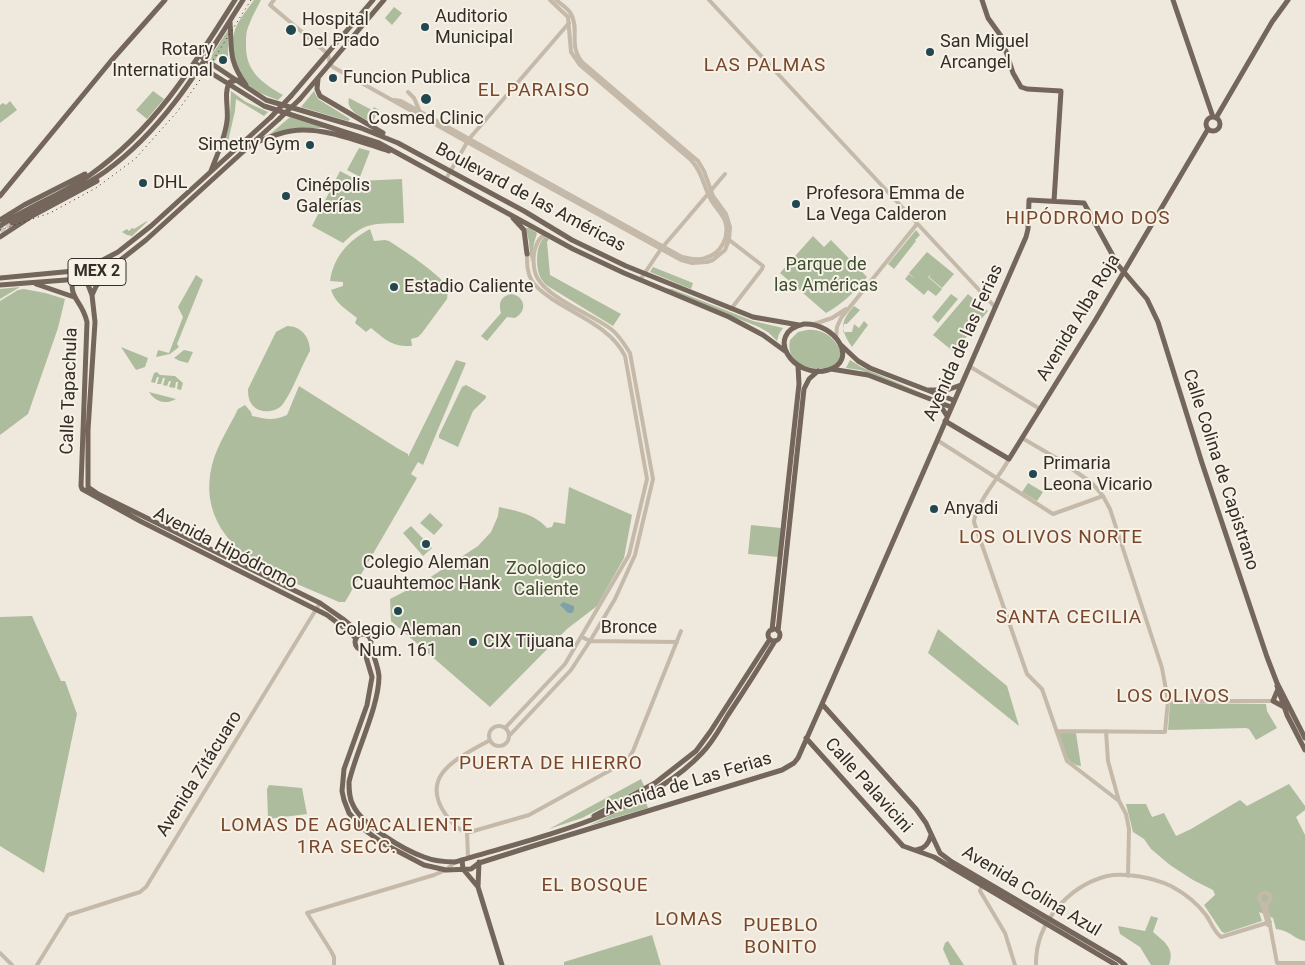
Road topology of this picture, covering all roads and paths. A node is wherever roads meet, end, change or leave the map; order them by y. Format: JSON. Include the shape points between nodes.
{"nodes":[{"id":1,"x":165,"y":0,"type":"edge"},
{"id":2,"x":235,"y":0,"type":"edge"},
{"id":3,"x":243,"y":0,"type":"edge"},
{"id":4,"x":274,"y":0,"type":"edge"},
{"id":5,"x":373,"y":0,"type":"edge"},
{"id":6,"x":384,"y":0,"type":"edge"},
{"id":7,"x":550,"y":0,"type":"edge"},
{"id":8,"x":556,"y":0,"type":"edge"},
{"id":9,"x":709,"y":0,"type":"edge"},
{"id":10,"x":982,"y":0,"type":"edge"},
{"id":11,"x":1172,"y":0,"type":"edge"},
{"id":12,"x":1288,"y":0,"type":"edge"},
{"id":13,"x":230,"y":21,"type":"junction"},
{"id":14,"x":569,"y":23,"type":"junction"},
{"id":15,"x":328,"y":54,"type":"junction"},
{"id":16,"x":202,"y":58,"type":"junction"},
{"id":17,"x":198,"y":64,"type":"junction"},
{"id":18,"x":330,"y":64,"type":"junction"},
{"id":19,"x":318,"y":78,"type":"junction"},
{"id":20,"x":237,"y":80,"type":"junction"},
{"id":21,"x":228,"y":84,"type":"junction"},
{"id":22,"x":249,"y":89,"type":"junction"},
{"id":23,"x":408,"y":92,"type":"dead end"},
{"id":24,"x":393,"y":100,"type":"junction"},
{"id":25,"x":420,"y":112,"type":"junction"},
{"id":26,"x":354,"y":117,"type":"junction"},
{"id":27,"x":1214,"y":117,"type":"junction"},
{"id":28,"x":352,"y":126,"type":"junction"},
{"id":29,"x":1208,"y":129,"type":"junction"},
{"id":30,"x":347,"y":135,"type":"junction"},
{"id":31,"x":468,"y":141,"type":"junction"},
{"id":32,"x":398,"y":143,"type":"junction"},
{"id":33,"x":250,"y":145,"type":"junction"},
{"id":34,"x":106,"y":163,"type":"junction"},
{"id":35,"x":106,"y":171,"type":"junction"},
{"id":36,"x":211,"y":172,"type":"junction"},
{"id":37,"x":451,"y":172,"type":"junction"},
{"id":38,"x":725,"y":174,"type":"dead end"},
{"id":39,"x":446,"y":180,"type":"junction"},
{"id":40,"x":709,"y":192,"type":"junction"},
{"id":41,"x":0,"y":196,"type":"edge"},
{"id":42,"x":1054,"y":201,"type":"junction"},
{"id":43,"x":509,"y":214,"type":"junction"},
{"id":44,"x":0,"y":220,"type":"edge"},
{"id":45,"x":12,"y":223,"type":"tunnel mouth"},
{"id":46,"x":917,"y":224,"type":"junction"},
{"id":47,"x":0,"y":226,"type":"edge"},
{"id":48,"x":546,"y":234,"type":"junction"},
{"id":49,"x":0,"y":237,"type":"edge"},
{"id":50,"x":728,"y":238,"type":"junction"},
{"id":51,"x":662,"y":248,"type":"junction"},
{"id":52,"x":527,"y":254,"type":"junction"},
{"id":53,"x":534,"y":255,"type":"junction"},
{"id":54,"x":118,"y":262,"type":"junction"},
{"id":55,"x":82,"y":269,"type":"junction"},
{"id":56,"x":74,"y":272,"type":"junction"},
{"id":57,"x":1123,"y":272,"type":"junction"},
{"id":58,"x":644,"y":273,"type":"junction"},
{"id":59,"x":86,"y":277,"type":"junction"},
{"id":60,"x":0,"y":278,"type":"edge"},
{"id":61,"x":72,"y":280,"type":"junction"},
{"id":62,"x":640,"y":280,"type":"junction"},
{"id":63,"x":33,"y":283,"type":"junction"},
{"id":64,"x":0,"y":285,"type":"edge"},
{"id":65,"x":92,"y":295,"type":"junction"},
{"id":66,"x":74,"y":297,"type":"junction"},
{"id":67,"x":850,"y":307,"type":"junction"},
{"id":68,"x":730,"y":308,"type":"junction"},
{"id":69,"x":995,"y":308,"type":"junction"},
{"id":70,"x":586,"y":317,"type":"junction"},
{"id":71,"x":814,"y":324,"type":"junction"},
{"id":72,"x":799,"y":325,"type":"junction"},
{"id":73,"x":836,"y":338,"type":"junction"},
{"id":74,"x":841,"y":345,"type":"junction"},
{"id":75,"x":785,"y":351,"type":"junction"},
{"id":76,"x":630,"y":353,"type":"junction"},
{"id":77,"x":625,"y":356,"type":"junction"},
{"id":78,"x":798,"y":366,"type":"junction"},
{"id":79,"x":969,"y":366,"type":"junction"},
{"id":80,"x":831,"y":369,"type":"junction"},
{"id":81,"x":818,"y":371,"type":"junction"},
{"id":82,"x":961,"y":385,"type":"junction"},
{"id":83,"x":923,"y":390,"type":"junction"},
{"id":84,"x":930,"y":399,"type":"junction"},
{"id":85,"x":953,"y":400,"type":"junction"},
{"id":86,"x":951,"y":407,"type":"junction"},
{"id":87,"x":1040,"y":409,"type":"junction"},
{"id":88,"x":946,"y":418,"type":"junction"},
{"id":89,"x":1022,"y":438,"type":"junction"},
{"id":90,"x":937,"y":440,"type":"junction"},
{"id":91,"x":1009,"y":459,"type":"junction"},
{"id":92,"x":997,"y":478,"type":"junction"},
{"id":93,"x":81,"y":486,"type":"joint"},
{"id":94,"x":88,"y":487,"type":"joint"},
{"id":95,"x":913,"y":494,"type":"joint"},
{"id":96,"x":1103,"y":496,"type":"junction"},
{"id":97,"x":320,"y":603,"type":"junction"},
{"id":98,"x":316,"y":609,"type":"junction"},
{"id":99,"x":775,"y":630,"type":"junction"},
{"id":100,"x":681,"y":631,"type":"dead end"},
{"id":101,"x":360,"y":634,"type":"junction"},
{"id":102,"x":582,"y":637,"type":"junction"},
{"id":103,"x":356,"y":639,"type":"junction"},
{"id":104,"x":773,"y":640,"type":"junction"},
{"id":105,"x":590,"y":641,"type":"junction"},
{"id":106,"x":677,"y":642,"type":"junction"},
{"id":107,"x":370,"y":646,"type":"junction"},
{"id":108,"x":364,"y":650,"type":"junction"},
{"id":109,"x":1278,"y":686,"type":"junction"},
{"id":110,"x":1168,"y":701,"type":"junction"},
{"id":111,"x":1273,"y":701,"type":"junction"},
{"id":112,"x":822,"y":704,"type":"junction"},
{"id":113,"x":1287,"y":707,"type":"junction"},
{"id":114,"x":505,"y":728,"type":"junction"},
{"id":115,"x":1057,"y":731,"type":"junction"},
{"id":116,"x":1106,"y":731,"type":"junction"},
{"id":117,"x":509,"y":736,"type":"junction"},
{"id":118,"x":806,"y":738,"type":"junction"},
{"id":119,"x":1305,"y":738,"type":"edge"},
{"id":120,"x":490,"y":740,"type":"junction"},
{"id":121,"x":1305,"y":750,"type":"edge"},
{"id":122,"x":1120,"y":801,"type":"junction"},
{"id":123,"x":466,"y":832,"type":"junction"},
{"id":124,"x":932,"y":834,"type":"junction"},
{"id":125,"x":912,"y":850,"type":"junction"},
{"id":126,"x":477,"y":856,"type":"junction"},
{"id":127,"x":468,"y":857,"type":"junction"},
{"id":128,"x":462,"y":860,"type":"junction"},
{"id":129,"x":455,"y":862,"type":"junction"},
{"id":130,"x":479,"y":863,"type":"junction"},
{"id":131,"x":446,"y":870,"type":"junction"},
{"id":132,"x":463,"y":870,"type":"junction"},
{"id":133,"x":1128,"y":876,"type":"junction"},
{"id":134,"x":983,"y":883,"type":"junction"},
{"id":135,"x":478,"y":887,"type":"junction"},
{"id":136,"x":1264,"y":903,"type":"dead end"},
{"id":137,"x":1048,"y":921,"type":"junction"},
{"id":138,"x":1268,"y":923,"type":"junction"},
{"id":139,"x":0,"y":953,"type":"edge"},
{"id":140,"x":1305,"y":964,"type":"edge"},
{"id":141,"x":12,"y":965,"type":"edge"},
{"id":142,"x":37,"y":965,"type":"edge"},
{"id":143,"x":334,"y":965,"type":"edge"},
{"id":144,"x":502,"y":965,"type":"edge"},
{"id":145,"x":1015,"y":965,"type":"edge"},
{"id":146,"x":1036,"y":965,"type":"edge"},
{"id":147,"x":1116,"y":965,"type":"edge"},
{"id":148,"x":1124,"y":965,"type":"edge"}],
"edges":[{"from":1,"to":41,"type":"main road"},
{"from":2,"to":16,"type":"main road"},
{"from":3,"to":13,"type":"main road"},
{"from":4,"to":15,"type":"street","via":[[270,5]]},
{"from":5,"to":15,"type":"main road","number":"MEX 2"},
{"from":6,"to":18,"type":"main road","number":"MEX 2"},
{"from":7,"to":14,"type":"street","via":[[565,13]]},
{"from":8,"to":40,"type":"street","via":[[572,17],[575,50],[580,58],[698,161]]},
{"from":9,"to":46,"type":"street"},
{"from":10,"to":42,"type":"main road","via":[[988,18],[1001,36],[1021,87],[1061,91]]},
{"from":11,"to":27,"type":"main road"},
{"from":12,"to":27,"type":"main road"},
{"from":13,"to":16,"type":"main road"},
{"from":13,"to":22,"type":"main road","via":[[233,64]]},
{"from":14,"to":31,"type":"street"},
{"from":14,"to":40,"type":"street","via":[[571,52],[576,62],[694,163]]},
{"from":15,"to":18,"type":"street"},
{"from":15,"to":36,"type":"main road","number":"MEX 2","bridge":true,"via":[[292,96]]},
{"from":16,"to":17,"type":"main road"},
{"from":16,"to":20,"type":"main road","name":"Boulevard de las Américas"},
{"from":17,"to":21,"type":"main road","name":"Boulevard de las Américas"},
{"from":17,"to":34,"type":"main road","via":[[134,138]]},
{"from":17,"to":35,"type":"main road","via":[[178,98],[153,128]]},
{"from":18,"to":19,"type":"main road","number":"MEX 2"},
{"from":18,"to":24,"type":"street"},
{"from":19,"to":26,"type":"main road","via":[[320,96]]},
{"from":19,"to":33,"type":"main road","number":"MEX 2","bridge":true,"via":[[279,120]]},
{"from":20,"to":21,"type":"main road"},
{"from":20,"to":22,"type":"main road","name":"Boulevard de las Américas"},
{"from":21,"to":30,"type":"main road","name":"Boulevard de las Américas","via":[[264,106]]},
{"from":21,"to":36,"type":"main road","via":[[227,120]]},
{"from":22,"to":28,"type":"main road","name":"Boulevard de las Américas","via":[[268,101]]},
{"from":23,"to":25,"type":"street"},
{"from":24,"to":25,"type":"street"},
{"from":24,"to":31,"type":"street"},
{"from":25,"to":31,"type":"street"},
{"from":26,"to":28,"type":"main road"},
{"from":26,"to":32,"type":"main road"},
{"from":27,"to":29,"type":"main road","via":[[1206,122]]},
{"from":27,"to":29,"type":"main road","via":[[1220,121],[1220,128],[1214,132]]},
{"from":28,"to":30,"type":"main road"},
{"from":28,"to":32,"type":"main road","name":"Boulevard de las Américas"},
{"from":29,"to":57,"type":"main road","name":"Avenida Alba Roja"},
{"from":30,"to":33,"type":"main road","via":[[294,130]]},
{"from":30,"to":39,"type":"main road","name":"Boulevard de las Américas","via":[[379,143]]},
{"from":31,"to":37,"type":"street"},
{"from":31,"to":51,"type":"street"},
{"from":32,"to":37,"type":"main road","name":"Boulevard de las Américas"},
{"from":33,"to":54,"type":"main road","number":"MEX 2"},
{"from":34,"to":44,"type":"main road"},
{"from":34,"to":47,"type":"main road"},
{"from":35,"to":45,"type":"main road"},
{"from":35,"to":49,"type":"main road","via":[[97,181]]},
{"from":36,"to":55,"type":"main road","number":"MEX 2","via":[[125,247]]},
{"from":37,"to":39,"type":"street"},
{"from":37,"to":58,"type":"main road","name":"Boulevard de las Américas","via":[[572,240]]},
{"from":38,"to":40,"type":"street"},
{"from":39,"to":43,"type":"main road","name":"Boulevard de las Américas"},
{"from":40,"to":50,"type":"street","via":[[729,220]]},
{"from":40,"to":51,"type":"street"},
{"from":42,"to":57,"type":"main road","name":"Calle Colina de Capistrano","via":[[1086,203]]},
{"from":42,"to":69,"type":"main road","name":"Avenida de las Ferias","via":[[1029,200],[1028,233]]},
{"from":43,"to":48,"type":"main road","name":"Boulevard de las Américas"},
{"from":43,"to":52,"type":"main road","via":[[524,230]]},
{"from":46,"to":67,"type":"street"},
{"from":46,"to":69,"type":"street"},
{"from":48,"to":53,"type":"street","via":[[538,241]]},
{"from":48,"to":62,"type":"main road","name":"Boulevard de las Américas"},
{"from":50,"to":51,"type":"street","via":[[725,250],[707,262],[681,260]]},
{"from":50,"to":68,"type":"street","via":[[763,266]]},
{"from":51,"to":58,"type":"street"},
{"from":52,"to":53,"type":"street"},
{"from":52,"to":70,"type":"street","via":[[530,276],[536,287],[564,307]]},
{"from":53,"to":70,"type":"street","via":[[533,268],[542,285]]},
{"from":54,"to":59,"type":"main road","number":"MEX 2"},
{"from":54,"to":65,"type":"main road","via":[[96,284]]},
{"from":55,"to":56,"type":"main road","number":"MEX 2"},
{"from":55,"to":59,"type":"main road","name":"Calle Tapachula"},
{"from":56,"to":60,"type":"main road","number":"MEX 2"},
{"from":56,"to":61,"type":"main road","name":"Calle Tapachula"},
{"from":57,"to":87,"type":"main road","name":"Avenida Alba Roja"},
{"from":57,"to":109,"type":"main road","name":"Calle Colina de Capistrano","via":[[1147,299],[1158,322]]},
{"from":58,"to":62,"type":"street"},
{"from":58,"to":68,"type":"main road","name":"Boulevard de las Américas"},
{"from":59,"to":61,"type":"main road","number":"MEX 2"},
{"from":59,"to":65,"type":"main road","name":"Calle Tapachula"},
{"from":61,"to":63,"type":"main road","number":"MEX 2"},
{"from":61,"to":66,"type":"main road","name":"Calle Tapachula"},
{"from":62,"to":75,"type":"main road","name":"Boulevard de las Américas","via":[[743,324]]},
{"from":63,"to":64,"type":"main road","number":"MEX 2"},
{"from":63,"to":66,"type":"main road"},
{"from":65,"to":94,"type":"main road","name":"Calle Tapachula","via":[[95,332],[88,430]]},
{"from":66,"to":93,"type":"main road","name":"Calle Tapachula","via":[[82,306],[87,322]]},
{"from":67,"to":71,"type":"street"},
{"from":67,"to":73,"type":"street","via":[[837,327]]},
{"from":68,"to":72,"type":"main road","name":"Boulevard de las Américas","via":[[767,321]]},
{"from":69,"to":79,"type":"main road","name":"Avenida de las Ferias"},
{"from":70,"to":76,"type":"street","via":[[612,330]]},
{"from":70,"to":77,"type":"street","via":[[609,334]]},
{"from":71,"to":72,"type":"main road"},
{"from":71,"to":73,"type":"main road"},
{"from":72,"to":75,"type":"main road","via":[[786,336]]},
{"from":73,"to":74,"type":"main road"},
{"from":74,"to":80,"type":"main road","via":[[842,356]]},
{"from":74,"to":83,"type":"main road","via":[[864,364]]},
{"from":75,"to":78,"type":"main road"},
{"from":76,"to":77,"type":"street"},
{"from":76,"to":105,"type":"street","via":[[653,479],[635,555]]},
{"from":77,"to":102,"type":"street","via":[[645,461],[646,486],[629,554]]},
{"from":78,"to":81,"type":"main road"},
{"from":78,"to":99,"type":"main road","via":[[799,384]]},
{"from":79,"to":82,"type":"main road","name":"Avenida de las Ferias"},
{"from":79,"to":87,"type":"street"},
{"from":80,"to":81,"type":"main road"},
{"from":80,"to":84,"type":"main road","via":[[860,373]]},
{"from":81,"to":99,"type":"main road","via":[[804,389]]},
{"from":82,"to":83,"type":"main road","via":[[947,390]]},
{"from":82,"to":85,"type":"main road","name":"Avenida de las Ferias"},
{"from":83,"to":85,"type":"main road"},
{"from":84,"to":86,"type":"main road"},
{"from":84,"to":88,"type":"main road","via":[[942,408]]},
{"from":85,"to":86,"type":"main road","name":"Avenida de las Ferias"},
{"from":86,"to":88,"type":"main road","name":"Avenida de las Ferias"},
{"from":87,"to":89,"type":"main road","name":"Avenida Alba Roja"},
{"from":88,"to":90,"type":"main road","name":"Avenida de las Ferias"},
{"from":88,"to":91,"type":"main road"},
{"from":89,"to":91,"type":"main road","name":"Avenida Alba Roja"},
{"from":89,"to":96,"type":"street","via":[[1065,464]]},
{"from":90,"to":92,"type":"street"},
{"from":90,"to":95,"type":"main road","name":"Avenida de las Ferias"},
{"from":91,"to":92,"type":"street","name":"Avenida Alba Roja"},
{"from":92,"to":96,"type":"street","via":[[1053,514]]},
{"from":92,"to":115,"type":"street","name":"Avenida Alba Roja","via":[[974,522],[1027,674],[1042,689]]},
{"from":93,"to":98,"type":"main road","name":"Avenida Hipódromo","via":[[88,494]]},
{"from":94,"to":97,"type":"main road","name":"Avenida Hipódromo"},
{"from":95,"to":112,"type":"main road","name":"Avenida de Las Ferias"},
{"from":96,"to":110,"type":"street","via":[[1115,522],[1162,668]]},
{"from":97,"to":98,"type":"street","name":"Avenida Zitácuaro"},
{"from":97,"to":101,"type":"main road","name":"Avenida Hipódromo"},
{"from":98,"to":103,"type":"main road","name":"Avenida Hipódromo"},
{"from":98,"to":142,"type":"street","name":"Avenida Zitácuaro","via":[[146,887],[140,892],[68,915]]},
{"from":99,"to":104,"type":"main road","via":[[768,635]]},
{"from":99,"to":104,"type":"main road","via":[[780,636]]},
{"from":100,"to":106,"type":"street"},
{"from":101,"to":103,"type":"main road"},
{"from":101,"to":107,"type":"main road","via":[[370,638]]},
{"from":102,"to":105,"type":"street","name":"Bronce"},
{"from":102,"to":114,"type":"street","via":[[565,664]]},
{"from":103,"to":108,"type":"main road","via":[[357,647]]},
{"from":104,"to":126,"type":"main road","via":[[716,735],[700,755],[679,772],[648,794],[620,808]]},
{"from":105,"to":106,"type":"street","name":"Bronce"},
{"from":105,"to":117,"type":"street","via":[[571,670]]},
{"from":106,"to":123,"type":"street","via":[[627,761],[529,815]]},
{"from":107,"to":108,"type":"main road"},
{"from":107,"to":129,"type":"main road","via":[[379,677],[349,782],[352,805],[371,826],[411,851],[426,858]]},
{"from":108,"to":131,"type":"main road","via":[[372,677],[367,705],[344,769],[344,800],[357,822],[384,844],[418,863]]},
{"from":109,"to":111,"type":"main road"},
{"from":109,"to":113,"type":"main road","name":"Calle Colina de Capistrano"},
{"from":110,"to":111,"type":"street"},
{"from":110,"to":116,"type":"street","via":[[1166,732]]},
{"from":111,"to":113,"type":"main road"},
{"from":112,"to":118,"type":"main road","name":"Avenida de Las Ferias"},
{"from":112,"to":124,"type":"main road","name":"Avenida Colina Azul","via":[[916,809]]},
{"from":113,"to":119,"type":"main road","name":"Calle Colina de Capistrano"},
{"from":113,"to":121,"type":"main road","name":"Calle Colina de Capistrano"},
{"from":114,"to":117,"type":"street"},
{"from":114,"to":120,"type":"street","via":[[492,728]]},
{"from":115,"to":116,"type":"street"},
{"from":115,"to":122,"type":"street","via":[[1070,764]]},
{"from":116,"to":122,"type":"street","via":[[1108,760]]},
{"from":117,"to":120,"type":"street","via":[[502,746],[495,746]]},
{"from":118,"to":125,"type":"main road","name":"Calle Palavicini","via":[[904,846]]},
{"from":118,"to":130,"type":"main road","name":"Avenida de Las Ferias","via":[[794,763],[782,770]]},
{"from":120,"to":123,"type":"street","via":[[449,764],[438,778],[440,805],[456,826]]},
{"from":122,"to":133,"type":"street","via":[[1128,829]]},
{"from":123,"to":127,"type":"street"},
{"from":124,"to":125,"type":"main road","via":[[926,846]]},
{"from":124,"to":134,"type":"main road","name":"Avenida Colina Azul","via":[[940,852]]},
{"from":125,"to":134,"type":"main road","name":"Avenida Colina Azul","via":[[934,857]]},
{"from":126,"to":127,"type":"main road"},
{"from":126,"to":130,"type":"main road"},
{"from":127,"to":128,"type":"main road"},
{"from":128,"to":129,"type":"main road"},
{"from":128,"to":132,"type":"main road"},
{"from":129,"to":131,"type":"street"},
{"from":130,"to":132,"type":"main road","name":"Avenida de Las Ferias"},
{"from":130,"to":135,"type":"main road"},
{"from":131,"to":132,"type":"main road"},
{"from":131,"to":143,"type":"street","via":[[306,913],[331,951]]},
{"from":132,"to":135,"type":"main road"},
{"from":133,"to":137,"type":"street","via":[[1108,876],[1078,889]]},
{"from":133,"to":138,"type":"street","via":[[1169,886],[1199,906],[1221,937]]},
{"from":134,"to":137,"type":"main road","name":"Avenida Colina Azul"},
{"from":134,"to":145,"type":"street","via":[[980,891],[1005,933]]},
{"from":135,"to":144,"type":"main road"},
{"from":136,"to":138,"type":"street"},
{"from":137,"to":146,"type":"street","via":[[1037,949]]},
{"from":137,"to":147,"type":"main road","name":"Avenida Colina Azul"},
{"from":137,"to":148,"type":"main road","name":"Avenida Colina Azul"},
{"from":138,"to":140,"type":"street","via":[[1277,963]]},
{"from":139,"to":141,"type":"street"}]}
